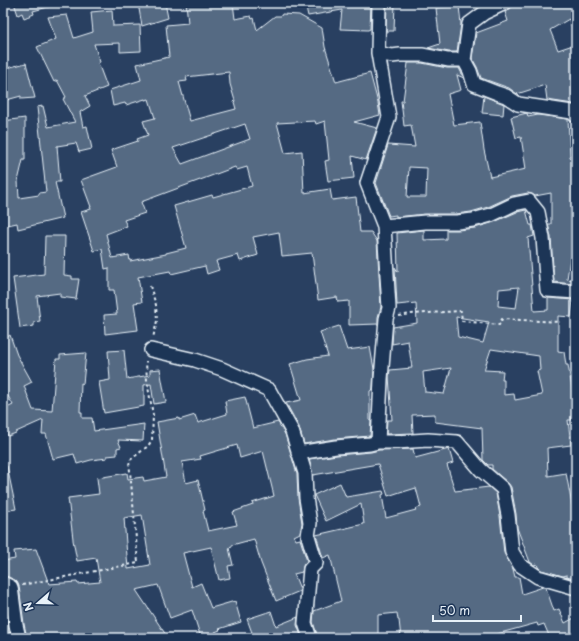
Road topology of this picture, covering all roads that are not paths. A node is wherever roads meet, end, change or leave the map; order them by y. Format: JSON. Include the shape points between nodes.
{"nodes":[{"id":1,"x":379,"y":3,"type":"edge"},
{"id":2,"x":505,"y":3,"type":"edge"},
{"id":3,"x":378,"y":53,"type":"junction"},
{"id":4,"x":464,"y":60,"type":"junction"},
{"id":5,"x":576,"y":116,"type":"edge"},
{"id":6,"x":384,"y":226,"type":"junction"},
{"id":7,"x":576,"y":292,"type":"edge"},
{"id":8,"x":151,"y":350,"type":"road end"},
{"id":9,"x":378,"y":442,"type":"junction"},
{"id":10,"x":298,"y":453,"type":"junction"},
{"id":11,"x":7,"y":585,"type":"edge"},
{"id":12,"x":576,"y":588,"type":"edge"},
{"id":13,"x":19,"y":638,"type":"edge"},
{"id":14,"x":310,"y":638,"type":"edge"}],
"edges":[{"from":1,"to":3,"type":"street"},
{"from":2,"to":4,"type":"street","via":[[469,24]]},
{"from":3,"to":4,"type":"street"},
{"from":3,"to":6,"type":"street","via":[[389,117],[367,183]]},
{"from":4,"to":5,"type":"street","via":[[474,84],[506,96],[518,104],[572,112]]},
{"from":6,"to":7,"type":"street","via":[[473,220],[514,204],[529,202],[538,212],[541,225],[547,290]]},
{"from":6,"to":9,"type":"street","via":[[389,308],[381,379]]},
{"from":8,"to":10,"type":"street","via":[[195,360],[269,390],[292,431]]},
{"from":9,"to":10,"type":"street"},
{"from":9,"to":12,"type":"street","via":[[457,442],[481,470],[504,489],[512,552],[520,565],[538,577]]},
{"from":10,"to":14,"type":"street","via":[[305,473],[310,523],[308,536],[316,563],[310,569],[305,623]]},
{"from":11,"to":13,"type":"street"}]}
